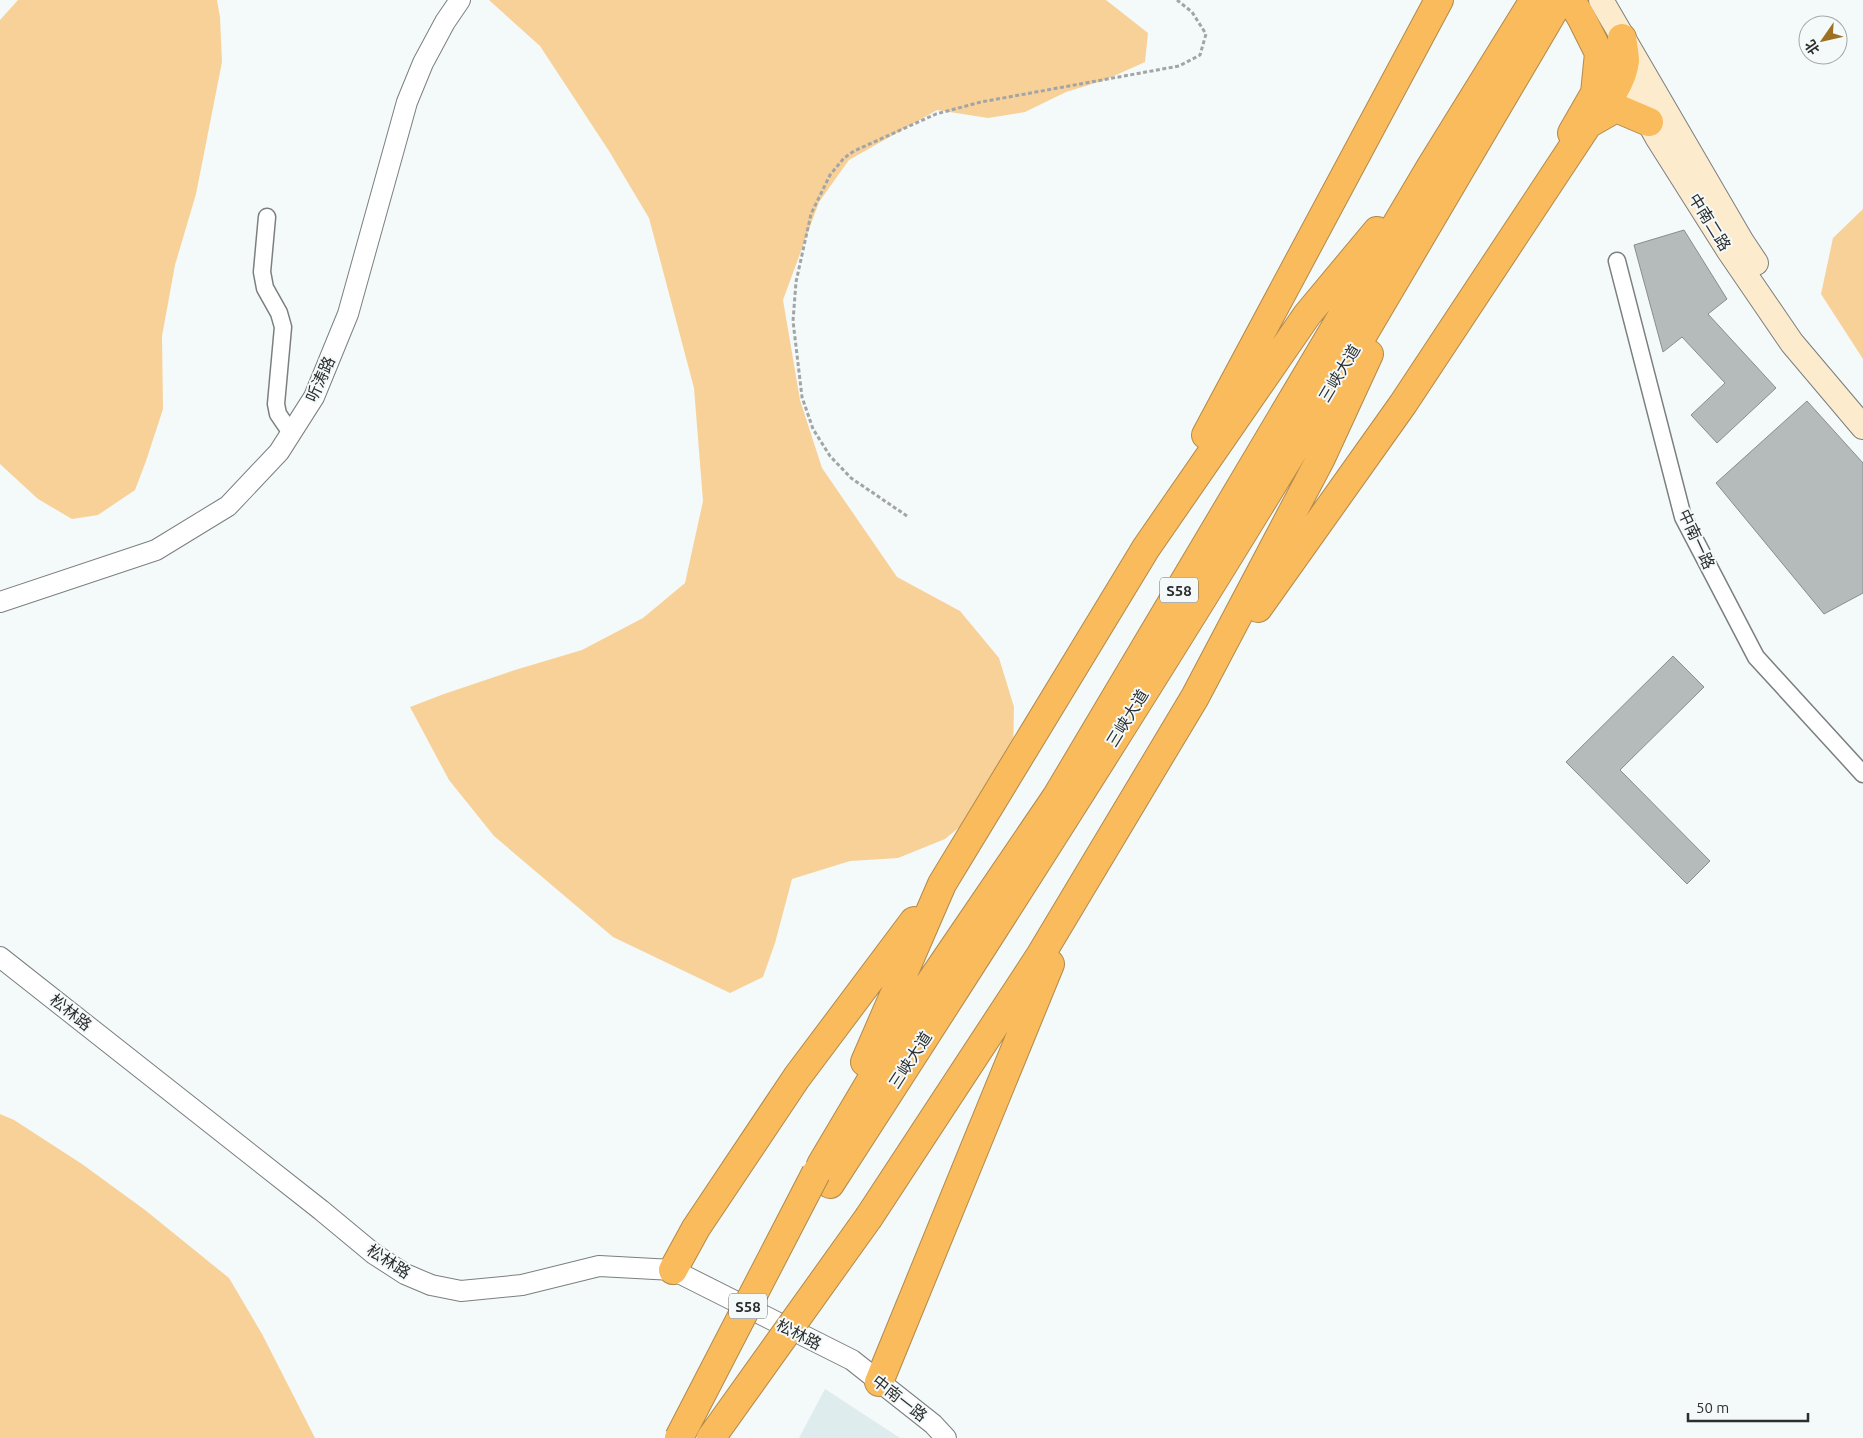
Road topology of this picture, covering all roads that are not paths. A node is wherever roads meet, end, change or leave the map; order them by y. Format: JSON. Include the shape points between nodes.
{"nodes":[{"id":1,"x":460,"y":0,"type":"edge"},
{"id":2,"x":1439,"y":0,"type":"edge"},
{"id":3,"x":1582,"y":0,"type":"edge"},
{"id":4,"x":1601,"y":0,"type":"edge"},
{"id":5,"x":1554,"y":4,"type":"edge"},
{"id":6,"x":1622,"y":38,"type":"junction"},
{"id":7,"x":1622,"y":74,"type":"junction"},
{"id":8,"x":1649,"y":122,"type":"junction"},
{"id":9,"x":1588,"y":124,"type":"junction"},
{"id":10,"x":1430,"y":168,"type":"junction"},
{"id":11,"x":1443,"y":200,"type":"junction"},
{"id":12,"x":267,"y":217,"type":"dead end"},
{"id":13,"x":1512,"y":239,"type":"junction"},
{"id":14,"x":1617,"y":261,"type":"dead end"},
{"id":15,"x":1863,"y":403,"type":"edge"},
{"id":16,"x":1863,"y":427,"type":"edge"},
{"id":17,"x":291,"y":432,"type":"junction"},
{"id":18,"x":1146,"y":548,"type":"junction"},
{"id":19,"x":0,"y":602,"type":"edge"},
{"id":20,"x":1195,"y":697,"type":"junction"},
{"id":21,"x":1863,"y":774,"type":"edge"},
{"id":22,"x":1087,"y":877,"type":"junction"},
{"id":23,"x":942,"y":884,"type":"junction"},
{"id":24,"x":0,"y":958,"type":"edge"},
{"id":25,"x":823,"y":1178,"type":"junction"},
{"id":26,"x":673,"y":1270,"type":"junction"},
{"id":27,"x":852,"y":1360,"type":"joint"},
{"id":28,"x":879,"y":1382,"type":"junction"},
{"id":29,"x":679,"y":1438,"type":"edge"},
{"id":30,"x":697,"y":1438,"type":"edge"},
{"id":31,"x":711,"y":1438,"type":"edge"},
{"id":32,"x":946,"y":1438,"type":"edge"}],
"edges":[{"from":1,"to":17,"type":"street","name":"听涛路","via":[[423,63],[407,102],[348,314],[314,397]]},
{"from":2,"to":18,"type":"highway"},
{"from":3,"to":7,"type":"main road","name":"中南二路"},
{"from":4,"to":6,"type":"main road","name":"中南二路"},
{"from":5,"to":10,"type":"highway","name":"三峡大道","number":"S58"},
{"from":5,"to":11,"type":"highway","name":"三峡大道","number":"S58"},
{"from":5,"to":13,"type":"highway","via":[[1582,19],[1600,53],[1595,93]]},
{"from":6,"to":7,"type":"highway","via":[[1625,60]]},
{"from":6,"to":15,"type":"main road","name":"中南二路","via":[[1742,242],[1805,335]]},
{"from":7,"to":8,"type":"main road","name":"中南二路"},
{"from":7,"to":9,"type":"highway","via":[[1613,94]]},
{"from":8,"to":9,"type":"highway","via":[[1616,108]]},
{"from":8,"to":16,"type":"main road","name":"中南二路","via":[[1729,251],[1792,343]]},
{"from":9,"to":13,"type":"highway"},
{"from":10,"to":18,"type":"highway","via":[[1307,315]]},
{"from":10,"to":25,"type":"highway","name":"三峡大道","number":"S58","via":[[1057,796],[921,996]]},
{"from":11,"to":20,"type":"highway","via":[[1321,458]]},
{"from":11,"to":25,"type":"highway","name":"三峡大道","number":"S58","via":[[1350,357],[993,932]]},
{"from":12,"to":17,"type":"street","via":[[262,272],[265,288],[283,327],[276,404],[278,414]]},
{"from":13,"to":20,"type":"highway","via":[[1404,404]]},
{"from":14,"to":21,"type":"street","name":"中南一路","via":[[1683,517],[1756,657]]},
{"from":17,"to":19,"type":"street","name":"听涛路","via":[[279,452],[228,506],[156,550]]},
{"from":18,"to":23,"type":"highway"},
{"from":20,"to":22,"type":"highway"},
{"from":22,"to":28,"type":"highway"},
{"from":22,"to":31,"type":"highway","bridge":true,"via":[[1040,956],[869,1217]]},
{"from":23,"to":25,"type":"highway"},
{"from":23,"to":26,"type":"highway","via":[[798,1077],[696,1228]]},
{"from":24,"to":26,"type":"street","name":"松林路","via":[[374,1254],[405,1274],[431,1285],[462,1291],[522,1285],[599,1266]]},
{"from":25,"to":29,"type":"highway","name":"三峡大道","number":"S58","bridge":true},
{"from":25,"to":30,"type":"highway","name":"三峡大道","number":"S58"},
{"from":26,"to":27,"type":"street","name":"松林路"},
{"from":27,"to":28,"type":"street","name":"中南一路"},
{"from":28,"to":32,"type":"street","name":"中南一路"}]}
